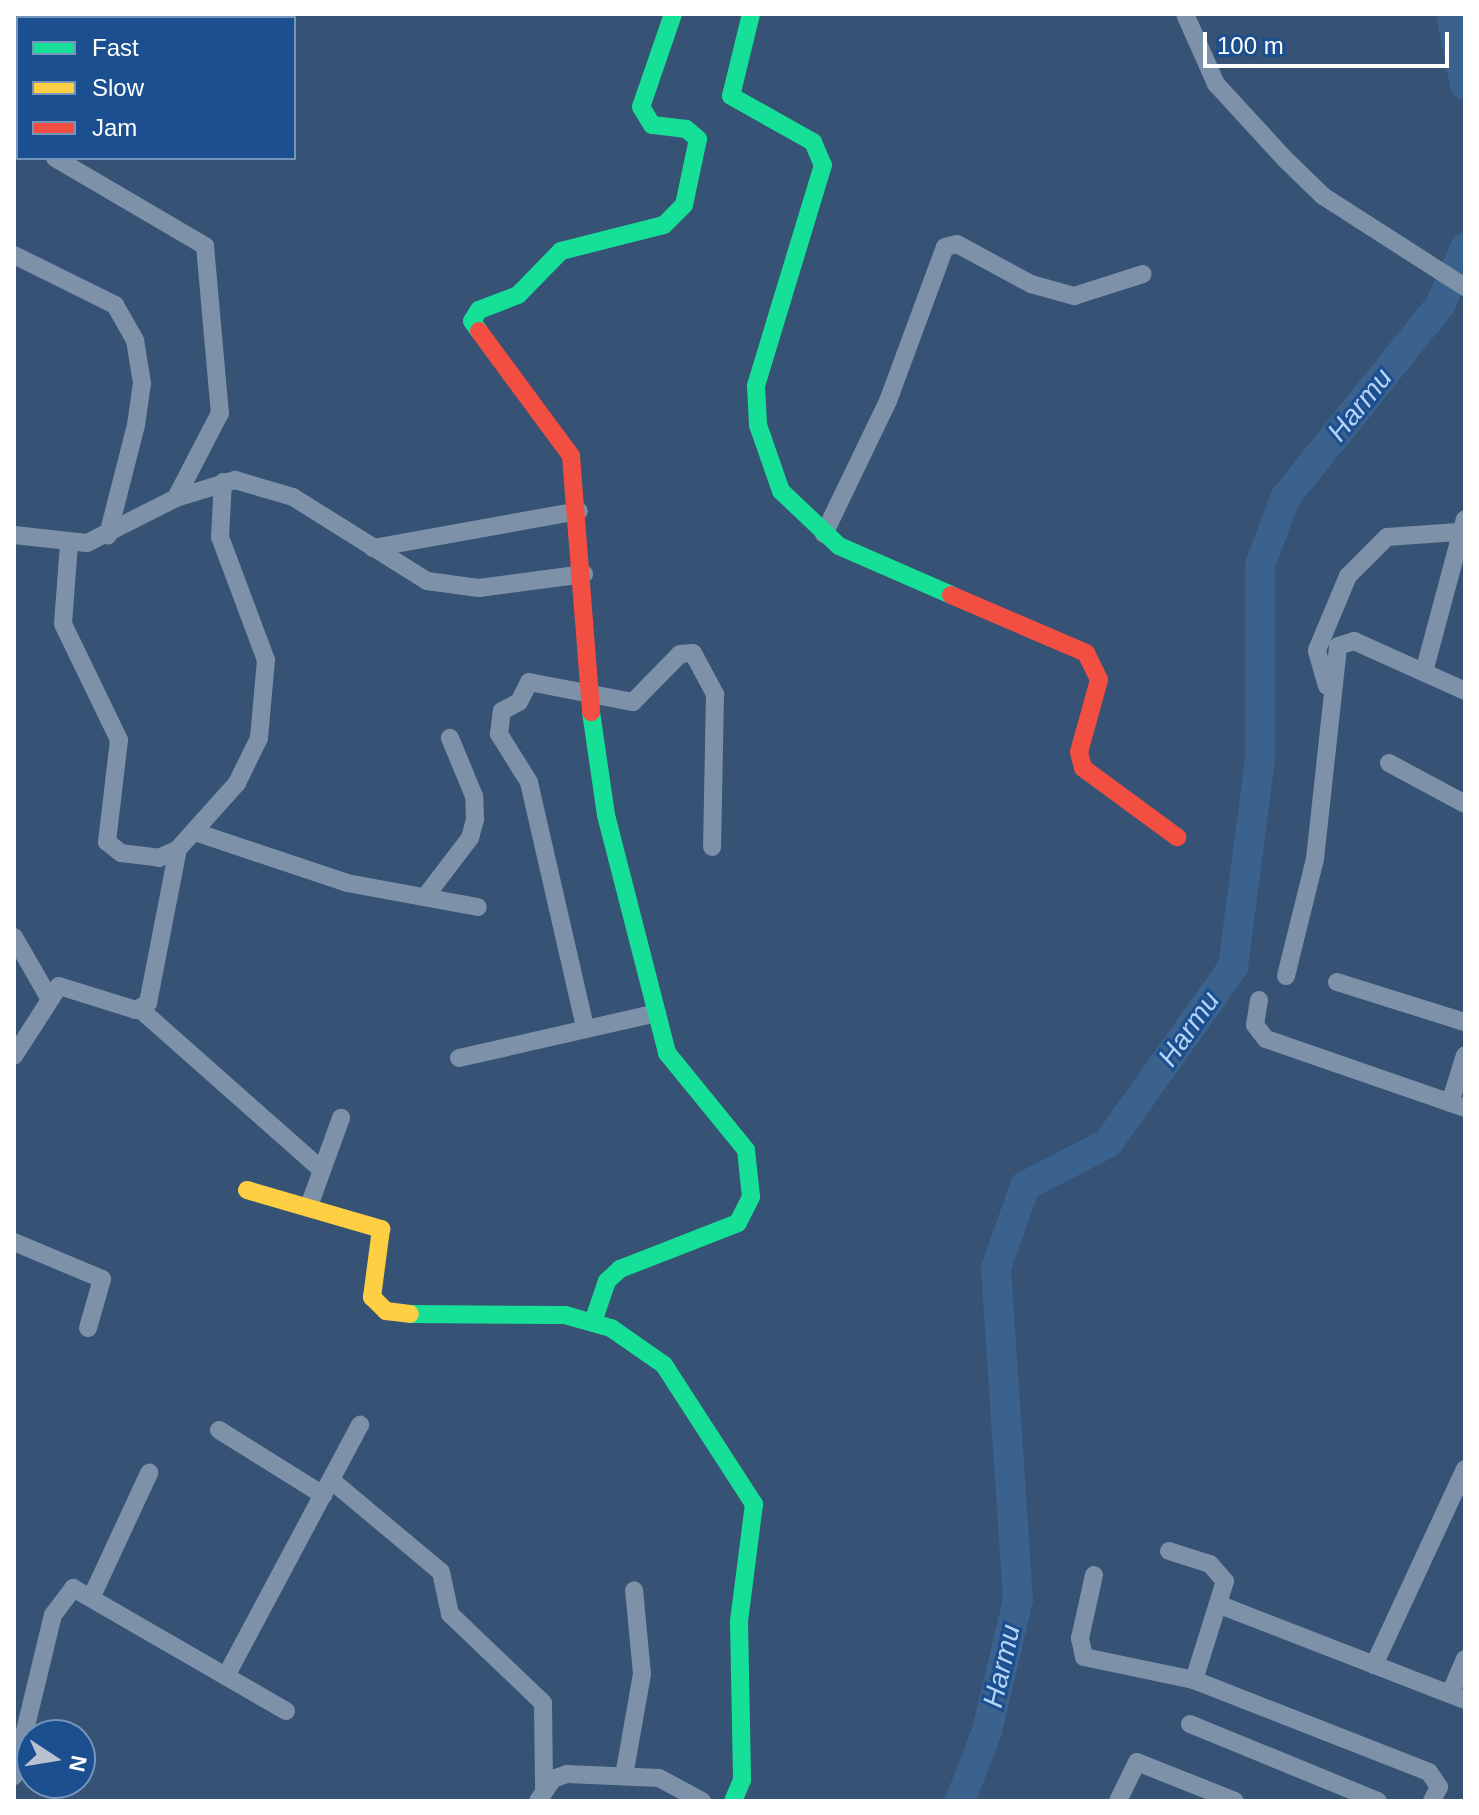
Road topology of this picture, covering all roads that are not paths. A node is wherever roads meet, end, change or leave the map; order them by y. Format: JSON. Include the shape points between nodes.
{"nodes":[{"id":1,"x":673,"y":14,"type":"edge"},
{"id":2,"x":751,"y":14,"type":"edge"},
{"id":3,"x":1185,"y":14,"type":"edge"},
{"id":4,"x":58,"y":160,"type":"edge"},
{"id":5,"x":14,"y":255,"type":"edge"},
{"id":6,"x":1143,"y":274,"type":"dead end"},
{"id":7,"x":1465,"y":287,"type":"edge"},
{"id":8,"x":223,"y":482,"type":"junction"},
{"id":9,"x":176,"y":498,"type":"junction"},
{"id":10,"x":579,"y":511,"type":"junction"},
{"id":11,"x":1461,"y":526,"type":"edge"},
{"id":12,"x":824,"y":534,"type":"junction"},
{"id":13,"x":14,"y":535,"type":"edge"},
{"id":14,"x":108,"y":535,"type":"junction"},
{"id":15,"x":69,"y":544,"type":"junction"},
{"id":16,"x":373,"y":548,"type":"junction"},
{"id":17,"x":584,"y":574,"type":"junction"},
{"id":18,"x":1424,"y":672,"type":"junction"},
{"id":19,"x":1329,"y":689,"type":"junction"},
{"id":20,"x":1465,"y":691,"type":"edge"},
{"id":21,"x":591,"y":697,"type":"junction"},
{"id":22,"x":450,"y":738,"type":"dead end"},
{"id":23,"x":1389,"y":763,"type":"dead end"},
{"id":24,"x":1465,"y":804,"type":"edge"},
{"id":25,"x":195,"y":832,"type":"junction"},
{"id":26,"x":1177,"y":837,"type":"dead end"},
{"id":27,"x":712,"y":847,"type":"dead end"},
{"id":28,"x":178,"y":849,"type":"junction"},
{"id":29,"x":425,"y":897,"type":"junction"},
{"id":30,"x":478,"y":907,"type":"dead end"},
{"id":31,"x":14,"y":937,"type":"edge"},
{"id":32,"x":1286,"y":976,"type":"dead end"},
{"id":33,"x":1337,"y":982,"type":"dead end"},
{"id":34,"x":48,"y":996,"type":"junction"},
{"id":35,"x":1259,"y":1000,"type":"dead end"},
{"id":36,"x":141,"y":1010,"type":"junction"},
{"id":37,"x":657,"y":1013,"type":"junction"},
{"id":38,"x":1465,"y":1022,"type":"edge"},
{"id":39,"x":585,"y":1027,"type":"junction"},
{"id":40,"x":21,"y":1028,"type":"edge"},
{"id":41,"x":1465,"y":1055,"type":"edge"},
{"id":42,"x":14,"y":1056,"type":"edge"},
{"id":43,"x":459,"y":1058,"type":"dead end"},
{"id":44,"x":1457,"y":1106,"type":"edge"},
{"id":45,"x":341,"y":1118,"type":"dead end"},
{"id":46,"x":321,"y":1169,"type":"junction"},
{"id":47,"x":247,"y":1190,"type":"dead end"},
{"id":48,"x":309,"y":1206,"type":"junction"},
{"id":49,"x":14,"y":1242,"type":"edge"},
{"id":50,"x":593,"y":1322,"type":"junction"},
{"id":51,"x":88,"y":1328,"type":"dead end"},
{"id":52,"x":360,"y":1425,"type":"dead end"},
{"id":53,"x":219,"y":1430,"type":"dead end"},
{"id":54,"x":1465,"y":1469,"type":"edge"},
{"id":55,"x":149,"y":1473,"type":"dead end"},
{"id":56,"x":327,"y":1487,"type":"junction"},
{"id":57,"x":1169,"y":1551,"type":"dead end"},
{"id":58,"x":1094,"y":1575,"type":"dead end"},
{"id":59,"x":634,"y":1590,"type":"dead end"},
{"id":60,"x":92,"y":1596,"type":"junction"},
{"id":61,"x":1220,"y":1605,"type":"junction"},
{"id":62,"x":1465,"y":1659,"type":"edge"},
{"id":63,"x":1374,"y":1665,"type":"junction"},
{"id":64,"x":226,"y":1676,"type":"junction"},
{"id":65,"x":1194,"y":1680,"type":"junction"},
{"id":66,"x":1457,"y":1697,"type":"edge"},
{"id":67,"x":286,"y":1711,"type":"dead end"},
{"id":68,"x":1190,"y":1724,"type":"dead end"},
{"id":69,"x":14,"y":1776,"type":"edge"},
{"id":70,"x":624,"y":1776,"type":"junction"},
{"id":71,"x":541,"y":1794,"type":"edge"},
{"id":72,"x":702,"y":1801,"type":"edge"},
{"id":73,"x":733,"y":1801,"type":"edge"},
{"id":74,"x":1118,"y":1801,"type":"edge"},
{"id":75,"x":1235,"y":1801,"type":"edge"},
{"id":76,"x":1378,"y":1801,"type":"edge"},
{"id":77,"x":1432,"y":1801,"type":"edge"}],
"edges":[{"from":1,"to":10,"type":"street","via":[[641,107],[652,125],[686,129],[698,139],[684,205],[664,225],[561,251],[518,295],[479,310],[472,321],[571,456]]},
{"from":2,"to":12,"type":"street","via":[[731,96],[813,142],[823,165],[761,367],[755,409],[781,491]]},
{"from":3,"to":7,"type":"street","via":[[1204,65],[1247,121],[1323,196]]},
{"from":4,"to":9,"type":"street","via":[[205,246],[220,413]]},
{"from":5,"to":14,"type":"street","via":[[115,305],[135,340],[142,383]]},
{"from":6,"to":12,"type":"street","via":[[1074,296],[1031,284],[957,244],[945,247],[888,401]]},
{"from":8,"to":9,"type":"street"},
{"from":8,"to":16,"type":"street","via":[[293,497]]},
{"from":8,"to":25,"type":"street","via":[[220,537],[266,660],[252,757]]},
{"from":9,"to":14,"type":"street"},
{"from":10,"to":16,"type":"street"},
{"from":10,"to":17,"type":"street"},
{"from":11,"to":18,"type":"street"},
{"from":11,"to":19,"type":"street","via":[[1387,537],[1348,576],[1327,610],[1317,650]]},
{"from":12,"to":26,"type":"street","via":[[1086,653],[1099,680],[1079,752],[1083,768]]},
{"from":13,"to":15,"type":"street"},
{"from":14,"to":15,"type":"street"},
{"from":15,"to":28,"type":"street","via":[[63,624],[119,740],[107,842],[121,853],[159,858]]},
{"from":16,"to":17,"type":"street","via":[[427,581],[458,588]]},
{"from":17,"to":21,"type":"street"},
{"from":18,"to":19,"type":"street","via":[[1347,640],[1335,652]]},
{"from":18,"to":20,"type":"street"},
{"from":19,"to":32,"type":"street","via":[[1315,859]]},
{"from":21,"to":27,"type":"street","via":[[633,702],[680,654],[701,659],[718,729]]},
{"from":21,"to":37,"type":"street","via":[[606,815]]},
{"from":21,"to":39,"type":"street","via":[[529,682],[498,725],[529,782]]},
{"from":22,"to":29,"type":"street","via":[[471,787],[475,819],[470,838]]},
{"from":23,"to":24,"type":"street"},
{"from":25,"to":28,"type":"street"},
{"from":25,"to":29,"type":"street","via":[[347,883]]},
{"from":28,"to":36,"type":"street","via":[[155,985]]},
{"from":29,"to":30,"type":"street"},
{"from":31,"to":34,"type":"street"},
{"from":33,"to":38,"type":"street"},
{"from":34,"to":36,"type":"street","via":[[69,985]]},
{"from":34,"to":40,"type":"street"},
{"from":35,"to":44,"type":"street","via":[[1255,1025],[1266,1039]]},
{"from":36,"to":46,"type":"street","via":[[240,1089]]},
{"from":37,"to":39,"type":"street"},
{"from":37,"to":50,"type":"street","via":[[675,1071],[743,1143],[751,1197],[738,1223],[620,1269],[607,1281]]},
{"from":39,"to":43,"type":"street"},
{"from":40,"to":42,"type":"street"},
{"from":41,"to":44,"type":"street"},
{"from":45,"to":46,"type":"street"},
{"from":46,"to":48,"type":"street"},
{"from":47,"to":48,"type":"street"},
{"from":48,"to":50,"type":"street","via":[[381,1229],[372,1297],[386,1311]]},
{"from":49,"to":51,"type":"street","via":[[102,1279]]},
{"from":50,"to":73,"type":"street","via":[[633,1339],[664,1365],[754,1504],[739,1621],[742,1780]]},
{"from":52,"to":56,"type":"street"},
{"from":53,"to":56,"type":"street"},
{"from":54,"to":63,"type":"street"},
{"from":55,"to":60,"type":"street"},
{"from":56,"to":64,"type":"street"},
{"from":56,"to":71,"type":"street","via":[[441,1572],[450,1614],[543,1703]]},
{"from":57,"to":61,"type":"street","via":[[1222,1572]]},
{"from":58,"to":65,"type":"street","via":[[1080,1638],[1084,1657]]},
{"from":59,"to":70,"type":"street","via":[[642,1674]]},
{"from":60,"to":64,"type":"street"},
{"from":60,"to":69,"type":"street","via":[[73,1588],[59,1598]]},
{"from":61,"to":63,"type":"street"},
{"from":61,"to":65,"type":"street"},
{"from":62,"to":66,"type":"street"},
{"from":63,"to":66,"type":"street"},
{"from":64,"to":67,"type":"street"},
{"from":65,"to":77,"type":"street","via":[[1429,1772],[1439,1787]]},
{"from":68,"to":76,"type":"street"},
{"from":70,"to":71,"type":"street","via":[[567,1774]]},
{"from":70,"to":72,"type":"street","via":[[659,1778]]},
{"from":74,"to":75,"type":"street","via":[[1137,1762]]}]}
